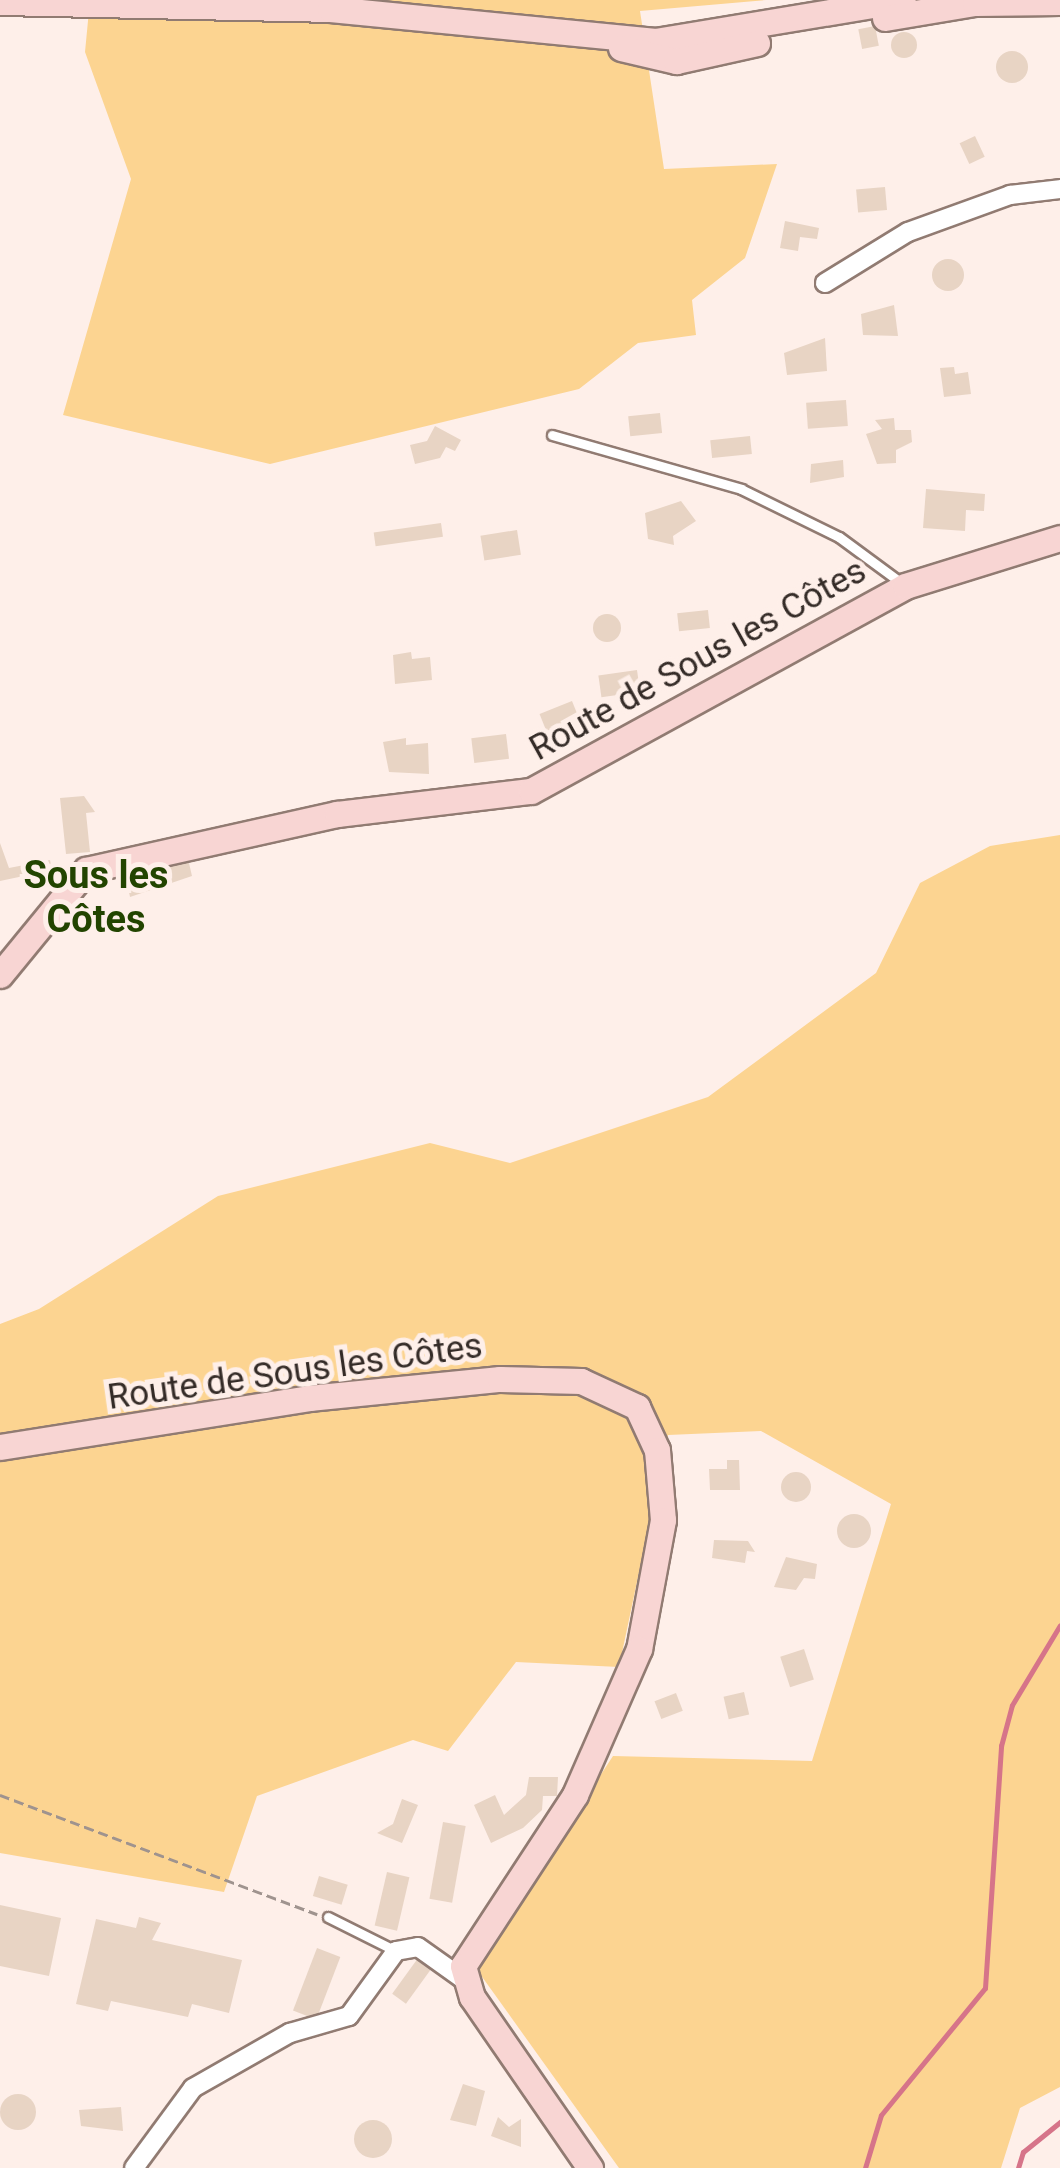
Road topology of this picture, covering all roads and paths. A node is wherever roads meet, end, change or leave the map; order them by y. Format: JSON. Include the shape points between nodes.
{"nodes":[{"id":1,"x":903,"y":0,"type":"edge"},
{"id":2,"x":0,"y":2,"type":"edge"},
{"id":3,"x":966,"y":2,"type":"edge"},
{"id":4,"x":1060,"y":2,"type":"edge"},
{"id":5,"x":838,"y":10,"type":"edge"},
{"id":6,"x":1060,"y":189,"type":"edge"},
{"id":7,"x":824,"y":282,"type":"dead end"},
{"id":8,"x":552,"y":435,"type":"dead end"},
{"id":9,"x":1060,"y":538,"type":"edge"},
{"id":10,"x":905,"y":586,"type":"junction"},
{"id":11,"x":0,"y":976,"type":"edge"},
{"id":12,"x":0,"y":1447,"type":"edge"},
{"id":13,"x":0,"y":1795,"type":"edge"},
{"id":14,"x":328,"y":1917,"type":"joint"},
{"id":15,"x":396,"y":1950,"type":"junction"},
{"id":16,"x":463,"y":1979,"type":"junction"},
{"id":17,"x":134,"y":2168,"type":"edge"},
{"id":18,"x":590,"y":2168,"type":"edge"}],
"edges":[{"from":1,"to":5,"type":"street"},
{"from":2,"to":5,"type":"street","via":[[330,9],[593,38],[685,39]]},
{"from":3,"to":4,"type":"street"},
{"from":3,"to":5,"type":"street"},
{"from":6,"to":7,"type":"street","via":[[1010,195],[908,232]]},
{"from":8,"to":10,"type":"lane","via":[[741,490],[839,537]]},
{"from":9,"to":10,"type":"street","name":"Route de Sous les Côtes"},
{"from":10,"to":11,"type":"street","name":"Route de Sous les Côtes","via":[[531,791],[337,814],[86,870]]},
{"from":12,"to":16,"type":"street","name":"Route de Sous les Côtes","via":[[310,1398],[500,1379],[580,1381],[637,1407],[656,1450],[663,1520],[640,1649],[575,1796],[495,1908]]},
{"from":13,"to":14,"type":"path"},
{"from":14,"to":15,"type":"lane"},
{"from":15,"to":16,"type":"street","via":[[418,1946]]},
{"from":15,"to":17,"type":"street","via":[[349,2016],[290,2033],[193,2088]]},
{"from":16,"to":18,"type":"street"}]}
